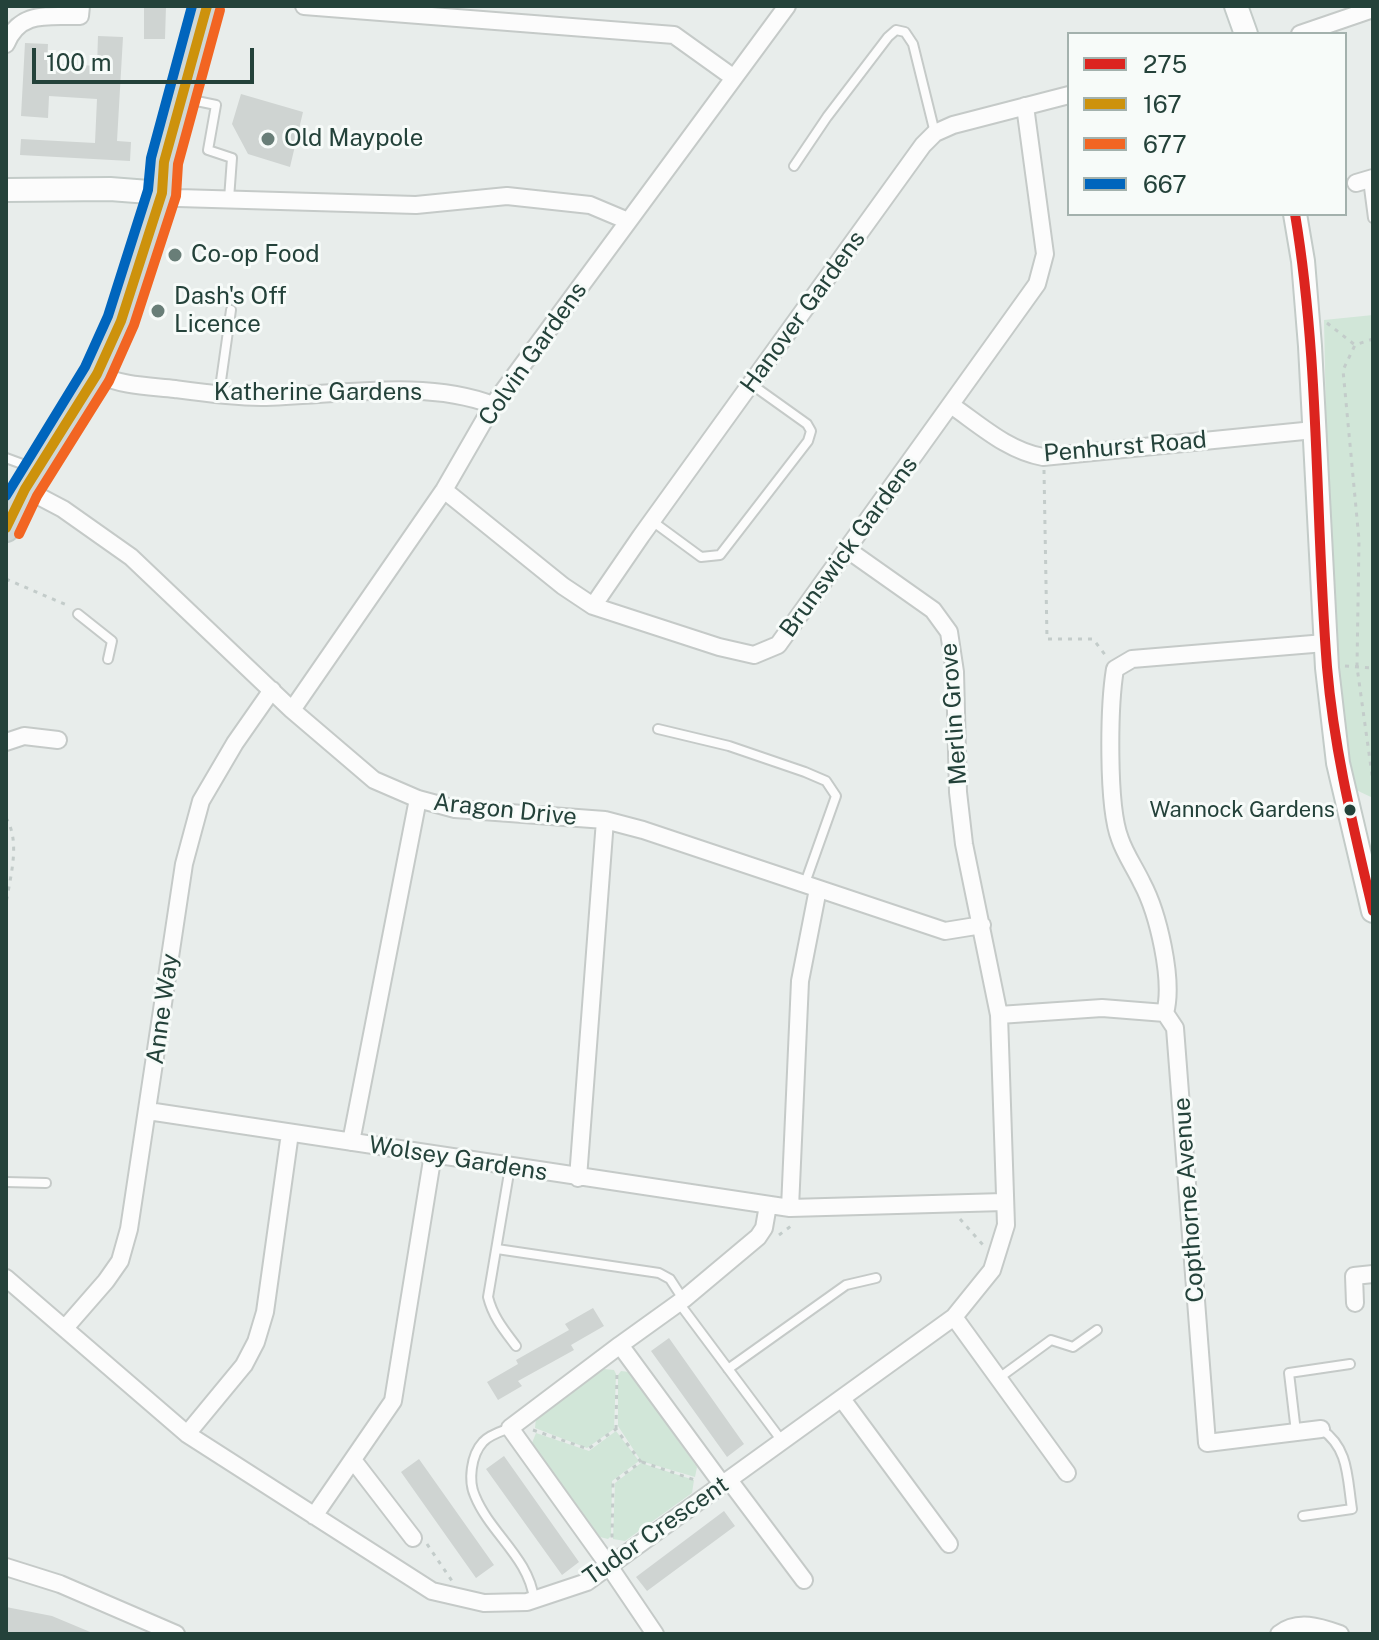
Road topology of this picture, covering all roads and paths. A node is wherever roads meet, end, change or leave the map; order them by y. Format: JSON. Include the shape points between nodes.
{"nodes":[{"id":1,"x":81,"y":6,"type":"edge"},
{"id":2,"x":207,"y":6,"type":"edge"},
{"id":3,"x":304,"y":6,"type":"edge"},
{"id":4,"x":787,"y":6,"type":"edge"},
{"id":5,"x":1236,"y":6,"type":"edge"},
{"id":6,"x":1373,"y":9,"type":"edge"},
{"id":7,"x":1245,"y":32,"type":"edge"},
{"id":8,"x":1306,"y":32,"type":"edge"},
{"id":9,"x":6,"y":44,"type":"edge"},
{"id":10,"x":734,"y":78,"type":"junction"},
{"id":11,"x":1067,"y":96,"type":"edge"},
{"id":12,"x":183,"y":98,"type":"junction"},
{"id":13,"x":1025,"y":106,"type":"junction"},
{"id":14,"x":935,"y":133,"type":"junction"},
{"id":15,"x":794,"y":166,"type":"dead end"},
{"id":16,"x":1366,"y":180,"type":"edge"},
{"id":17,"x":6,"y":190,"type":"edge"},
{"id":18,"x":162,"y":193,"type":"junction"},
{"id":19,"x":229,"y":199,"type":"junction"},
{"id":20,"x":1295,"y":216,"type":"edge"},
{"id":21,"x":1373,"y":218,"type":"edge"},
{"id":22,"x":628,"y":221,"type":"junction"},
{"id":23,"x":231,"y":310,"type":"dead end"},
{"id":24,"x":1324,"y":320,"type":"dead end"},
{"id":25,"x":1373,"y":339,"type":"edge"},
{"id":26,"x":1355,"y":345,"type":"junction"},
{"id":27,"x":97,"y":374,"type":"junction"},
{"id":28,"x":751,"y":384,"type":"junction"},
{"id":29,"x":219,"y":395,"type":"junction"},
{"id":30,"x":493,"y":405,"type":"junction"},
{"id":31,"x":951,"y":405,"type":"junction"},
{"id":32,"x":1314,"y":430,"type":"junction"},
{"id":33,"x":1043,"y":457,"type":"junction"},
{"id":34,"x":6,"y":458,"type":"edge"},
{"id":35,"x":31,"y":479,"type":"junction"},
{"id":36,"x":444,"y":490,"type":"junction"},
{"id":37,"x":652,"y":521,"type":"junction"},
{"id":38,"x":6,"y":526,"type":"edge"},
{"id":39,"x":848,"y":550,"type":"junction"},
{"id":40,"x":6,"y":579,"type":"edge"},
{"id":41,"x":593,"y":606,"type":"junction"},
{"id":42,"x":75,"y":611,"type":"joint"},
{"id":43,"x":1325,"y":643,"type":"junction"},
{"id":44,"x":108,"y":659,"type":"dead end"},
{"id":45,"x":1357,"y":667,"type":"junction"},
{"id":46,"x":1327,"y":668,"type":"junction"},
{"id":47,"x":1373,"y":668,"type":"edge"},
{"id":48,"x":1115,"y":669,"type":"junction"},
{"id":49,"x":272,"y":690,"type":"junction"},
{"id":50,"x":292,"y":710,"type":"junction"},
{"id":51,"x":658,"y":729,"type":"dead end"},
{"id":52,"x":58,"y":740,"type":"dead end"},
{"id":53,"x":6,"y":742,"type":"edge"},
{"id":54,"x":1373,"y":782,"type":"edge"},
{"id":55,"x":418,"y":799,"type":"junction"},
{"id":56,"x":6,"y":818,"type":"edge"},
{"id":57,"x":605,"y":820,"type":"junction"},
{"id":58,"x":811,"y":887,"type":"junction"},
{"id":59,"x":6,"y":904,"type":"edge"},
{"id":60,"x":1373,"y":911,"type":"edge"},
{"id":61,"x":982,"y":925,"type":"junction"},
{"id":62,"x":1165,"y":1013,"type":"junction"},
{"id":63,"x":999,"y":1015,"type":"junction"},
{"id":64,"x":148,"y":1111,"type":"junction"},
{"id":65,"x":290,"y":1133,"type":"junction"},
{"id":66,"x":351,"y":1142,"type":"junction"},
{"id":67,"x":433,"y":1154,"type":"junction"},
{"id":68,"x":510,"y":1167,"type":"junction"},
{"id":69,"x":578,"y":1178,"type":"junction"},
{"id":70,"x":6,"y":1182,"type":"edge"},
{"id":71,"x":46,"y":1183,"type":"dead end"},
{"id":72,"x":1004,"y":1202,"type":"junction"},
{"id":73,"x":958,"y":1203,"type":"junction"},
{"id":74,"x":768,"y":1205,"type":"junction"},
{"id":75,"x":796,"y":1208,"type":"junction"},
{"id":76,"x":758,"y":1237,"type":"junction"},
{"id":77,"x":497,"y":1249,"type":"junction"},
{"id":78,"x":996,"y":1256,"type":"junction"},
{"id":79,"x":1373,"y":1274,"type":"edge"},
{"id":80,"x":6,"y":1278,"type":"edge"},
{"id":81,"x":876,"y":1278,"type":"dead end"},
{"id":82,"x":682,"y":1301,"type":"junction"},
{"id":83,"x":1355,"y":1303,"type":"dead end"},
{"id":84,"x":954,"y":1317,"type":"junction"},
{"id":85,"x":65,"y":1328,"type":"junction"},
{"id":86,"x":1097,"y":1330,"type":"dead end"},
{"id":87,"x":620,"y":1345,"type":"junction"},
{"id":88,"x":516,"y":1346,"type":"dead end"},
{"id":89,"x":1350,"y":1364,"type":"dead end"},
{"id":90,"x":617,"y":1369,"type":"dead end"},
{"id":91,"x":728,"y":1369,"type":"junction"},
{"id":92,"x":998,"y":1378,"type":"junction"},
{"id":93,"x":842,"y":1399,"type":"junction"},
{"id":94,"x":510,"y":1428,"type":"junction"},
{"id":95,"x":616,"y":1429,"type":"junction"},
{"id":96,"x":1321,"y":1429,"type":"joint"},
{"id":97,"x":533,"y":1430,"type":"dead end"},
{"id":98,"x":1296,"y":1432,"type":"junction"},
{"id":99,"x":187,"y":1434,"type":"junction"},
{"id":100,"x":782,"y":1442,"type":"junction"},
{"id":101,"x":353,"y":1460,"type":"junction"},
{"id":102,"x":641,"y":1462,"type":"junction"},
{"id":103,"x":1067,"y":1473,"type":"dead end"},
{"id":104,"x":695,"y":1480,"type":"dead end"},
{"id":105,"x":726,"y":1482,"type":"junction"},
{"id":106,"x":314,"y":1516,"type":"junction"},
{"id":107,"x":1303,"y":1516,"type":"dead end"},
{"id":108,"x":413,"y":1538,"type":"dead end"},
{"id":109,"x":612,"y":1540,"type":"dead end"},
{"id":110,"x":949,"y":1544,"type":"dead end"},
{"id":111,"x":609,"y":1566,"type":"junction"},
{"id":112,"x":6,"y":1567,"type":"edge"},
{"id":113,"x":804,"y":1580,"type":"dead end"},
{"id":114,"x":534,"y":1600,"type":"junction"},
{"id":115,"x":176,"y":1634,"type":"edge"},
{"id":116,"x":655,"y":1634,"type":"edge"},
{"id":117,"x":1279,"y":1634,"type":"edge"},
{"id":118,"x":1340,"y":1634,"type":"edge"}],
"edges":[{"from":1,"to":9,"type":"street","via":[[80,16],[33,17],[12,29]]},
{"from":2,"to":12,"type":"main road"},
{"from":3,"to":10,"type":"street","via":[[674,35]]},
{"from":4,"to":10,"type":"street","name":"Colvin Gardens"},
{"from":5,"to":7,"type":"street"},
{"from":6,"to":8,"type":"street"},
{"from":10,"to":22,"type":"street","name":"Colvin Gardens"},
{"from":11,"to":13,"type":"street"},
{"from":12,"to":18,"type":"main road","via":[[164,162]]},
{"from":12,"to":19,"type":"lane","via":[[216,105],[208,150],[232,158]]},
{"from":13,"to":14,"type":"street"},
{"from":13,"to":31,"type":"street","name":"Brunswick Gardens","via":[[1045,254],[1037,284]]},
{"from":14,"to":15,"type":"lane","via":[[913,44],[905,32],[896,30]]},
{"from":14,"to":28,"type":"street","name":"Hanover Gardens"},
{"from":16,"to":21,"type":"lane"},
{"from":17,"to":18,"type":"street"},
{"from":18,"to":19,"type":"street"},
{"from":18,"to":27,"type":"main road","via":[[126,309]]},
{"from":19,"to":22,"type":"street","via":[[416,205],[507,196],[590,205]]},
{"from":20,"to":32,"type":"street"},
{"from":22,"to":30,"type":"street","name":"Colvin Gardens"},
{"from":23,"to":29,"type":"lane"},
{"from":24,"to":26,"type":"path"},
{"from":25,"to":26,"type":"path"},
{"from":26,"to":45,"type":"path","via":[[1343,370],[1359,540]]},
{"from":27,"to":29,"type":"street","name":"Katherine Gardens","via":[[126,384]]},
{"from":27,"to":35,"type":"main road"},
{"from":28,"to":37,"type":"street","name":"Hanover Gardens"},
{"from":28,"to":37,"type":"lane","via":[[807,424],[808,441],[720,555],[701,557]]},
{"from":29,"to":30,"type":"street","name":"Katherine Gardens","via":[[419,392]]},
{"from":30,"to":36,"type":"street","name":"Colvin Gardens"},
{"from":31,"to":33,"type":"street","name":"Penhurst Road","via":[[1009,446]]},
{"from":31,"to":39,"type":"street","name":"Brunswick Gardens"},
{"from":32,"to":33,"type":"street","name":"Penhurst Road"},
{"from":32,"to":43,"type":"street"},
{"from":33,"to":48,"type":"path","via":[[1047,639],[1093,639]]},
{"from":34,"to":35,"type":"lane"},
{"from":35,"to":38,"type":"main road"},
{"from":35,"to":49,"type":"street","name":"Aragon Drive","via":[[131,557]]},
{"from":36,"to":41,"type":"street","name":"Brunswick Gardens"},
{"from":36,"to":50,"type":"street","name":"Colvin Gardens"},
{"from":37,"to":41,"type":"street","name":"Hanover Gardens"},
{"from":39,"to":41,"type":"street","name":"Brunswick Gardens","via":[[778,645],[754,655]]},
{"from":39,"to":61,"type":"street","name":"Merlin Grove","via":[[933,610],[949,632],[958,792]]},
{"from":40,"to":42,"type":"path"},
{"from":42,"to":44,"type":"lane","via":[[112,641]]},
{"from":43,"to":46,"type":"street"},
{"from":43,"to":48,"type":"street","via":[[1132,659]]},
{"from":45,"to":46,"type":"path"},
{"from":45,"to":47,"type":"path"},
{"from":45,"to":54,"type":"path"},
{"from":46,"to":60,"type":"street","via":[[1338,763]]},
{"from":48,"to":62,"type":"street","via":[[1111,709],[1119,837],[1158,921]]},
{"from":49,"to":50,"type":"street","name":"Aragon Drive"},
{"from":49,"to":64,"type":"street","name":"Anne Way","via":[[201,801],[184,864]]},
{"from":50,"to":55,"type":"street","name":"Aragon Drive","via":[[374,780]]},
{"from":51,"to":58,"type":"lane","via":[[729,746],[826,781],[836,796]]},
{"from":52,"to":53,"type":"street","via":[[24,736]]},
{"from":55,"to":57,"type":"street","name":"Aragon Drive","via":[[455,809]]},
{"from":55,"to":66,"type":"street"},
{"from":56,"to":59,"type":"path","via":[[14,848]]},
{"from":57,"to":58,"type":"street","name":"Aragon Drive"},
{"from":57,"to":69,"type":"street"},
{"from":58,"to":61,"type":"street","name":"Aragon Drive","via":[[945,931]]},
{"from":58,"to":75,"type":"street","via":[[800,981]]},
{"from":61,"to":63,"type":"street","name":"Tudor Crescent"},
{"from":62,"to":63,"type":"street","via":[[1102,1008]]},
{"from":62,"to":98,"type":"street","name":"Copthorne Avenue","via":[[1175,1028],[1207,1443]]},
{"from":63,"to":72,"type":"street","name":"Tudor Crescent"},
{"from":64,"to":65,"type":"street","name":"Wolsey Gardens"},
{"from":64,"to":85,"type":"street","name":"Anne Way","via":[[120,1261]]},
{"from":65,"to":66,"type":"street","name":"Wolsey Gardens"},
{"from":65,"to":99,"type":"street","via":[[265,1312],[256,1342],[244,1365]]},
{"from":66,"to":67,"type":"street","name":"Wolsey Gardens"},
{"from":67,"to":68,"type":"street","name":"Wolsey Gardens"},
{"from":67,"to":101,"type":"street","via":[[393,1401]]},
{"from":68,"to":69,"type":"street","name":"Wolsey Gardens"},
{"from":68,"to":77,"type":"lane"},
{"from":69,"to":74,"type":"street","name":"Wolsey Gardens"},
{"from":70,"to":71,"type":"lane"},
{"from":72,"to":73,"type":"street","name":"Wolsey Gardens"},
{"from":72,"to":78,"type":"street","name":"Tudor Crescent","via":[[1006,1225]]},
{"from":73,"to":75,"type":"street","name":"Wolsey Gardens"},
{"from":73,"to":78,"type":"path","via":[[958,1216]]},
{"from":74,"to":75,"type":"street","name":"Wolsey Gardens"},
{"from":74,"to":76,"type":"street"},
{"from":75,"to":76,"type":"path","via":[[797,1221],[768,1243]]},
{"from":76,"to":82,"type":"street"},
{"from":77,"to":82,"type":"lane","via":[[659,1273],[670,1279]]},
{"from":77,"to":88,"type":"lane","via":[[488,1297]]},
{"from":78,"to":84,"type":"street","name":"Tudor Crescent","via":[[984,1281]]},
{"from":79,"to":83,"type":"street","via":[[1354,1276]]},
{"from":80,"to":85,"type":"street","name":"Tudor Crescent"},
{"from":81,"to":91,"type":"lane","via":[[846,1285]]},
{"from":82,"to":87,"type":"street"},
{"from":82,"to":91,"type":"lane"},
{"from":84,"to":92,"type":"street"},
{"from":84,"to":93,"type":"street","name":"Tudor Crescent"},
{"from":85,"to":99,"type":"street","name":"Tudor Crescent"},
{"from":86,"to":92,"type":"lane","via":[[1073,1347],[1051,1340]]},
{"from":87,"to":94,"type":"street"},
{"from":87,"to":105,"type":"street"},
{"from":89,"to":98,"type":"lane","via":[[1289,1373]]},
{"from":90,"to":95,"type":"path"},
{"from":91,"to":100,"type":"lane"},
{"from":92,"to":103,"type":"street"},
{"from":93,"to":100,"type":"street","name":"Tudor Crescent"},
{"from":93,"to":110,"type":"street"},
{"from":94,"to":111,"type":"street"},
{"from":94,"to":114,"type":"lane","via":[[483,1442],[471,1478],[474,1496],[530,1578]]},
{"from":95,"to":97,"type":"path","via":[[588,1449]]},
{"from":95,"to":102,"type":"path"},
{"from":96,"to":98,"type":"street","name":"Copthorne Avenue"},
{"from":96,"to":107,"type":"lane","via":[[1340,1448],[1352,1509]]},
{"from":99,"to":106,"type":"street","name":"Tudor Crescent"},
{"from":100,"to":105,"type":"street","name":"Tudor Crescent"},
{"from":101,"to":106,"type":"street"},
{"from":101,"to":108,"type":"street"},
{"from":102,"to":104,"type":"path"},
{"from":102,"to":109,"type":"path","via":[[613,1482]]},
{"from":105,"to":111,"type":"street","name":"Tudor Crescent"},
{"from":105,"to":113,"type":"street"},
{"from":106,"to":114,"type":"street","name":"Tudor Crescent","via":[[432,1591],[484,1603]]},
{"from":111,"to":114,"type":"street","name":"Tudor Crescent","via":[[587,1582]]},
{"from":111,"to":116,"type":"street"},
{"from":112,"to":115,"type":"street"},
{"from":117,"to":118,"type":"street","via":[[1301,1625]]}]}
